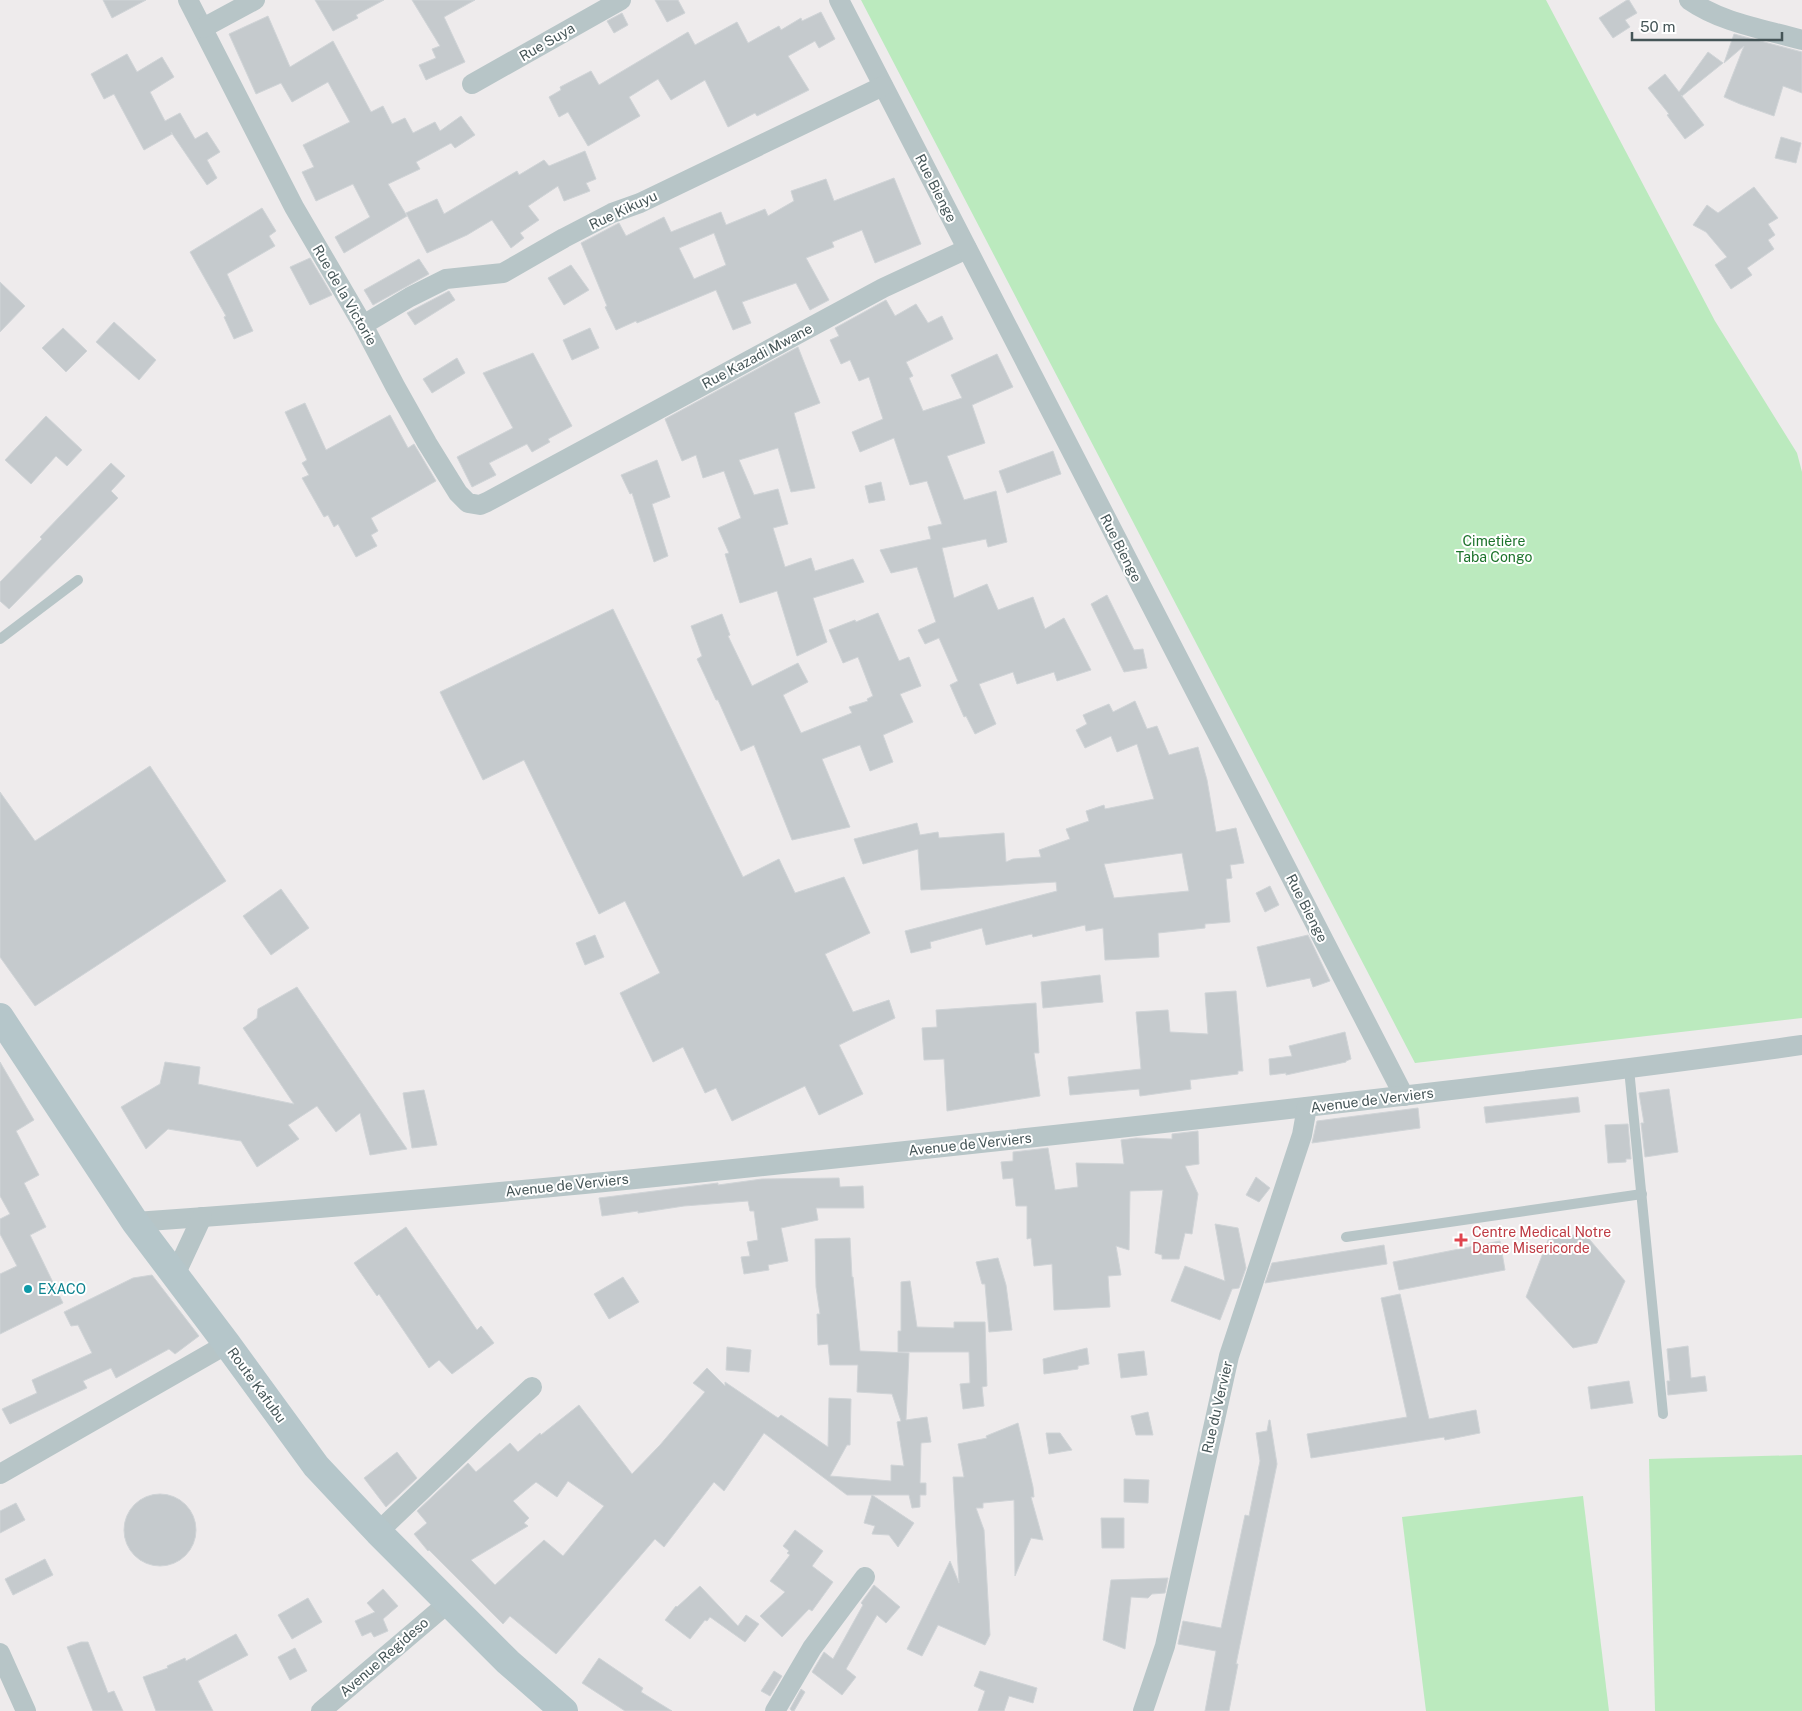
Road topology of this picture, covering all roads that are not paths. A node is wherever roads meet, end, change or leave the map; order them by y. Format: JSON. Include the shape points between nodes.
{"nodes":[{"id":1,"x":188,"y":0,"type":"edge"},
{"id":2,"x":255,"y":0,"type":"edge"},
{"id":3,"x":621,"y":0,"type":"edge"},
{"id":4,"x":839,"y":0,"type":"edge"},
{"id":5,"x":1689,"y":0,"type":"edge"},
{"id":6,"x":203,"y":28,"type":"junction"},
{"id":7,"x":1802,"y":40,"type":"edge"},
{"id":8,"x":472,"y":84,"type":"dead end"},
{"id":9,"x":883,"y":86,"type":"junction"},
{"id":10,"x":967,"y":249,"type":"junction"},
{"id":11,"x":363,"y":325,"type":"junction"},
{"id":12,"x":550,"y":467,"type":"joint"},
{"id":13,"x":78,"y":580,"type":"dead end"},
{"id":14,"x":0,"y":639,"type":"edge"},
{"id":15,"x":0,"y":1017,"type":"edge"},
{"id":16,"x":1802,"y":1046,"type":"edge"},
{"id":17,"x":1630,"y":1069,"type":"junction"},
{"id":18,"x":1404,"y":1096,"type":"junction"},
{"id":19,"x":1307,"y":1108,"type":"junction"},
{"id":20,"x":1642,"y":1194,"type":"junction"},
{"id":21,"x":202,"y":1217,"type":"junction"},
{"id":22,"x":135,"y":1222,"type":"junction"},
{"id":23,"x":1346,"y":1237,"type":"dead end"},
{"id":24,"x":175,"y":1275,"type":"junction"},
{"id":25,"x":227,"y":1344,"type":"junction"},
{"id":26,"x":532,"y":1387,"type":"dead end"},
{"id":27,"x":1663,"y":1414,"type":"dead end"},
{"id":28,"x":0,"y":1474,"type":"edge"},
{"id":29,"x":378,"y":1532,"type":"junction"},
{"id":30,"x":865,"y":1577,"type":"dead end"},
{"id":31,"x":448,"y":1602,"type":"junction"},
{"id":32,"x":0,"y":1653,"type":"edge"},
{"id":33,"x":26,"y":1711,"type":"edge"},
{"id":34,"x":321,"y":1711,"type":"edge"},
{"id":35,"x":564,"y":1711,"type":"edge"},
{"id":36,"x":775,"y":1711,"type":"edge"},
{"id":37,"x":1143,"y":1711,"type":"edge"}],
"edges":[{"from":1,"to":6,"type":"street","name":"Rue de la Victorie"},
{"from":2,"to":6,"type":"street"},
{"from":3,"to":8,"type":"street","name":"Rue Suya"},
{"from":4,"to":9,"type":"street","name":"Rue Bienge"},
{"from":5,"to":7,"type":"street","via":[[1723,18]]},
{"from":6,"to":11,"type":"street","name":"Rue de la Victorie","via":[[294,207]]},
{"from":9,"to":10,"type":"street","name":"Rue Bienge"},
{"from":9,"to":11,"type":"street","name":"Rue Kikuyu","via":[[640,204],[612,213],[503,273],[446,279]]},
{"from":10,"to":12,"type":"street","name":"Rue Kazadi Mwane","via":[[884,288]]},
{"from":10,"to":18,"type":"street","name":"Rue Bienge"},
{"from":11,"to":12,"type":"street","name":"Rue de la Victorie","via":[[427,443],[458,493],[468,503],[480,505]]},
{"from":13,"to":14,"type":"lane"},
{"from":15,"to":22,"type":"main road","name":"Route Kafubu"},
{"from":16,"to":17,"type":"street","name":"Avenue de Verviers"},
{"from":17,"to":18,"type":"street","name":"Avenue de Verviers"},
{"from":17,"to":20,"type":"lane"},
{"from":18,"to":19,"type":"street","name":"Avenue de Verviers"},
{"from":19,"to":21,"type":"street","name":"Avenue de Verviers","via":[[807,1161]]},
{"from":19,"to":37,"type":"street","name":"Rue du Vervier","via":[[1302,1135],[1229,1356],[1164,1646]]},
{"from":20,"to":23,"type":"lane"},
{"from":20,"to":27,"type":"lane"},
{"from":21,"to":22,"type":"street","name":"Avenue de Verviers"},
{"from":21,"to":24,"type":"street"},
{"from":22,"to":24,"type":"main road","name":"Route Kafubu"},
{"from":24,"to":25,"type":"main road","name":"Route Kafubu"},
{"from":25,"to":28,"type":"street"},
{"from":25,"to":29,"type":"main road","name":"Route Kafubu","via":[[316,1466]]},
{"from":26,"to":29,"type":"street"},
{"from":29,"to":31,"type":"main road","name":"Route Kafubu"},
{"from":30,"to":36,"type":"street","via":[[812,1648]]},
{"from":31,"to":34,"type":"street","name":"Avenue Regideso"},
{"from":31,"to":35,"type":"main road","name":"Route Kafubu","via":[[508,1662]]},
{"from":32,"to":33,"type":"street"}]}
